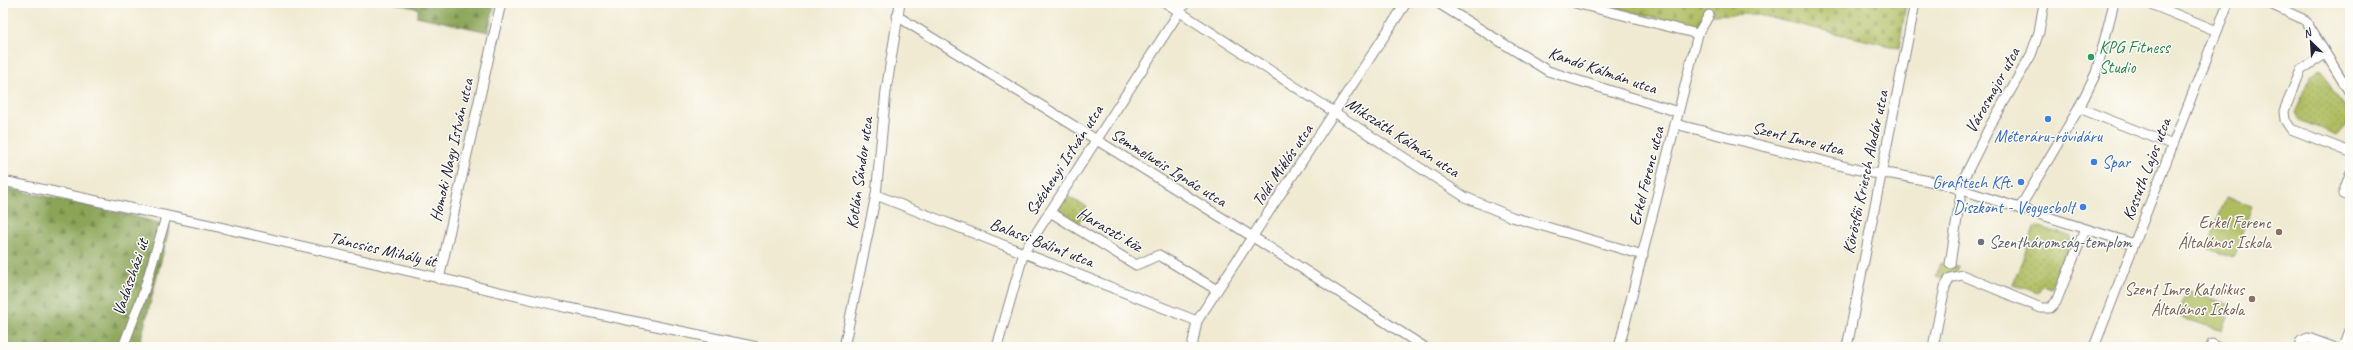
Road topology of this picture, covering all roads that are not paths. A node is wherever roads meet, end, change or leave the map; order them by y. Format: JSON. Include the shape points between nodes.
{"nodes":[{"id":1,"x":501,"y":3,"type":"edge"},
{"id":2,"x":900,"y":3,"type":"edge"},
{"id":3,"x":1166,"y":3,"type":"edge"},
{"id":4,"x":1185,"y":3,"type":"edge"},
{"id":5,"x":1406,"y":3,"type":"edge"},
{"id":6,"x":1438,"y":3,"type":"edge"},
{"id":7,"x":1575,"y":3,"type":"edge"},
{"id":8,"x":1915,"y":3,"type":"edge"},
{"id":9,"x":2044,"y":3,"type":"edge"},
{"id":10,"x":2114,"y":3,"type":"edge"},
{"id":11,"x":2148,"y":3,"type":"edge"},
{"id":12,"x":2228,"y":3,"type":"edge"},
{"id":13,"x":2268,"y":3,"type":"edge"},
{"id":14,"x":1180,"y":12,"type":"junction"},
{"id":15,"x":1709,"y":15,"type":"dead end"},
{"id":16,"x":897,"y":16,"type":"junction"},
{"id":17,"x":2217,"y":31,"type":"junction"},
{"id":18,"x":1698,"y":34,"type":"junction"},
{"id":19,"x":2325,"y":54,"type":"junction"},
{"id":20,"x":2350,"y":93,"type":"edge"},
{"id":21,"x":2079,"y":108,"type":"junction"},
{"id":22,"x":1678,"y":112,"type":"junction"},
{"id":23,"x":1336,"y":113,"type":"junction"},
{"id":24,"x":1675,"y":124,"type":"junction"},
{"id":25,"x":1097,"y":141,"type":"junction"},
{"id":26,"x":2173,"y":145,"type":"junction"},
{"id":27,"x":2350,"y":152,"type":"edge"},
{"id":28,"x":1881,"y":174,"type":"junction"},
{"id":29,"x":2350,"y":174,"type":"edge"},
{"id":30,"x":3,"y":182,"type":"edge"},
{"id":31,"x":1961,"y":190,"type":"junction"},
{"id":32,"x":876,"y":195,"type":"junction"},
{"id":33,"x":2350,"y":197,"type":"edge"},
{"id":34,"x":2019,"y":209,"type":"junction"},
{"id":35,"x":1050,"y":212,"type":"junction"},
{"id":36,"x":166,"y":217,"type":"junction"},
{"id":37,"x":2085,"y":228,"type":"junction"},
{"id":38,"x":1253,"y":237,"type":"junction"},
{"id":39,"x":2134,"y":244,"type":"junction"},
{"id":40,"x":1024,"y":252,"type":"junction"},
{"id":41,"x":1643,"y":255,"type":"junction"},
{"id":42,"x":1950,"y":264,"type":"dead end"},
{"id":43,"x":439,"y":279,"type":"junction"},
{"id":44,"x":1217,"y":290,"type":"junction"},
{"id":45,"x":1197,"y":321,"type":"junction"},
{"id":46,"x":2350,"y":330,"type":"edge"},
{"id":47,"x":122,"y":347,"type":"edge"},
{"id":48,"x":757,"y":347,"type":"edge"},
{"id":49,"x":844,"y":347,"type":"edge"},
{"id":50,"x":997,"y":347,"type":"edge"},
{"id":51,"x":1192,"y":347,"type":"edge"},
{"id":52,"x":1424,"y":347,"type":"edge"},
{"id":53,"x":1619,"y":347,"type":"edge"},
{"id":54,"x":1847,"y":347,"type":"edge"},
{"id":55,"x":1933,"y":347,"type":"edge"},
{"id":56,"x":2094,"y":347,"type":"edge"},
{"id":57,"x":2211,"y":347,"type":"edge"},
{"id":58,"x":2217,"y":347,"type":"edge"},
{"id":59,"x":2299,"y":347,"type":"edge"},
{"id":60,"x":2333,"y":347,"type":"edge"},
{"id":61,"x":2344,"y":347,"type":"edge"}],
"edges":[{"from":1,"to":43,"type":"street","name":"Homoki Nagy István utca"},
{"from":2,"to":16,"type":"street","name":"Kotlán Sándor utca"},
{"from":3,"to":14,"type":"street","name":"Mikszáth Kálmán utca"},
{"from":4,"to":14,"type":"street","name":"Széchenyi István utca"},
{"from":5,"to":23,"type":"street","name":"Toldi Miklós utca"},
{"from":6,"to":22,"type":"street","name":"Kandó Kálmán utca","via":[[1548,71]]},
{"from":7,"to":18,"type":"street"},
{"from":8,"to":28,"type":"street","name":"Körösfői Kriesch Aladár utca"},
{"from":9,"to":31,"type":"street","name":"Városmajor utca","via":[[2039,32],[2031,55],[1990,126],[1963,180]]},
{"from":10,"to":21,"type":"street","via":[[2096,73]]},
{"from":11,"to":17,"type":"street"},
{"from":12,"to":17,"type":"street","name":"Kossuth Lajos utca"},
{"from":13,"to":19,"type":"street","via":[[2305,20]]},
{"from":14,"to":23,"type":"street","name":"Mikszáth Kálmán utca"},
{"from":14,"to":25,"type":"street","name":"Széchenyi István utca"},
{"from":15,"to":18,"type":"street","name":"Erkel Ferenc utca"},
{"from":16,"to":25,"type":"street","name":"Semmelweis Ignác utca"},
{"from":16,"to":32,"type":"street","name":"Kotlán Sándor utca"},
{"from":17,"to":26,"type":"street","name":"Kossuth Lajos utca"},
{"from":18,"to":22,"type":"street","name":"Erkel Ferenc utca"},
{"from":19,"to":20,"type":"street"},
{"from":19,"to":27,"type":"street","via":[[2301,70],[2284,116],[2291,129]]},
{"from":21,"to":26,"type":"street"},
{"from":21,"to":34,"type":"street"},
{"from":22,"to":24,"type":"street","name":"Erkel Ferenc utca"},
{"from":23,"to":38,"type":"street","name":"Toldi Miklós utca"},
{"from":23,"to":41,"type":"street","name":"Mikszáth Kálmán utca","via":[[1465,196],[1490,209]]},
{"from":24,"to":28,"type":"street","name":"Szent Imre utca"},
{"from":24,"to":41,"type":"street","name":"Erkel Ferenc utca"},
{"from":25,"to":35,"type":"street","name":"Széchenyi István utca"},
{"from":25,"to":38,"type":"street","name":"Semmelweis Ignác utca"},
{"from":26,"to":39,"type":"street","name":"Kossuth Lajos utca"},
{"from":28,"to":31,"type":"street","name":"Szent Imre utca","via":[[1892,174]]},
{"from":28,"to":54,"type":"street","name":"Körösfői Kriesch Aladár utca"},
{"from":29,"to":33,"type":"street","via":[[2343,194]]},
{"from":30,"to":36,"type":"street","name":"Táncsics Mihály út"},
{"from":31,"to":34,"type":"street","name":"Szent Imre utca"},
{"from":31,"to":42,"type":"street"},
{"from":32,"to":40,"type":"street","name":"Balassi Bálint utca"},
{"from":32,"to":49,"type":"street","name":"Kotlán Sándor utca"},
{"from":34,"to":37,"type":"street","name":"Szent Imre utca"},
{"from":35,"to":40,"type":"street","name":"Széchenyi István utca"},
{"from":35,"to":44,"type":"street","name":"Haraszti köz","via":[[1136,265],[1159,256]]},
{"from":36,"to":43,"type":"street","name":"Táncsics Mihály út"},
{"from":36,"to":47,"type":"street","name":"Vadászházi út","via":[[143,294]]},
{"from":37,"to":39,"type":"street","name":"Szent Imre utca"},
{"from":37,"to":55,"type":"street","via":[[2056,302],[2050,308],[2041,308],[1962,275],[1952,276],[1945,287]]},
{"from":38,"to":44,"type":"street","name":"Toldi Miklós utca"},
{"from":38,"to":52,"type":"street","name":"Semmelweis Ignác utca"},
{"from":39,"to":56,"type":"street","name":"Kossuth Lajos utca"},
{"from":40,"to":45,"type":"street","name":"Balassi Bálint utca"},
{"from":40,"to":50,"type":"street","name":"Széchenyi István utca"},
{"from":41,"to":53,"type":"street","name":"Erkel Ferenc utca"},
{"from":43,"to":48,"type":"street","name":"Táncsics Mihály út"},
{"from":44,"to":45,"type":"street","name":"Toldi Miklós utca"},
{"from":45,"to":51,"type":"street","name":"Toldi Miklós utca"},
{"from":46,"to":61,"type":"street"},
{"from":57,"to":58,"type":"street","via":[[2212,344]]},
{"from":59,"to":60,"type":"street","via":[[2301,341],[2308,338]]}]}
